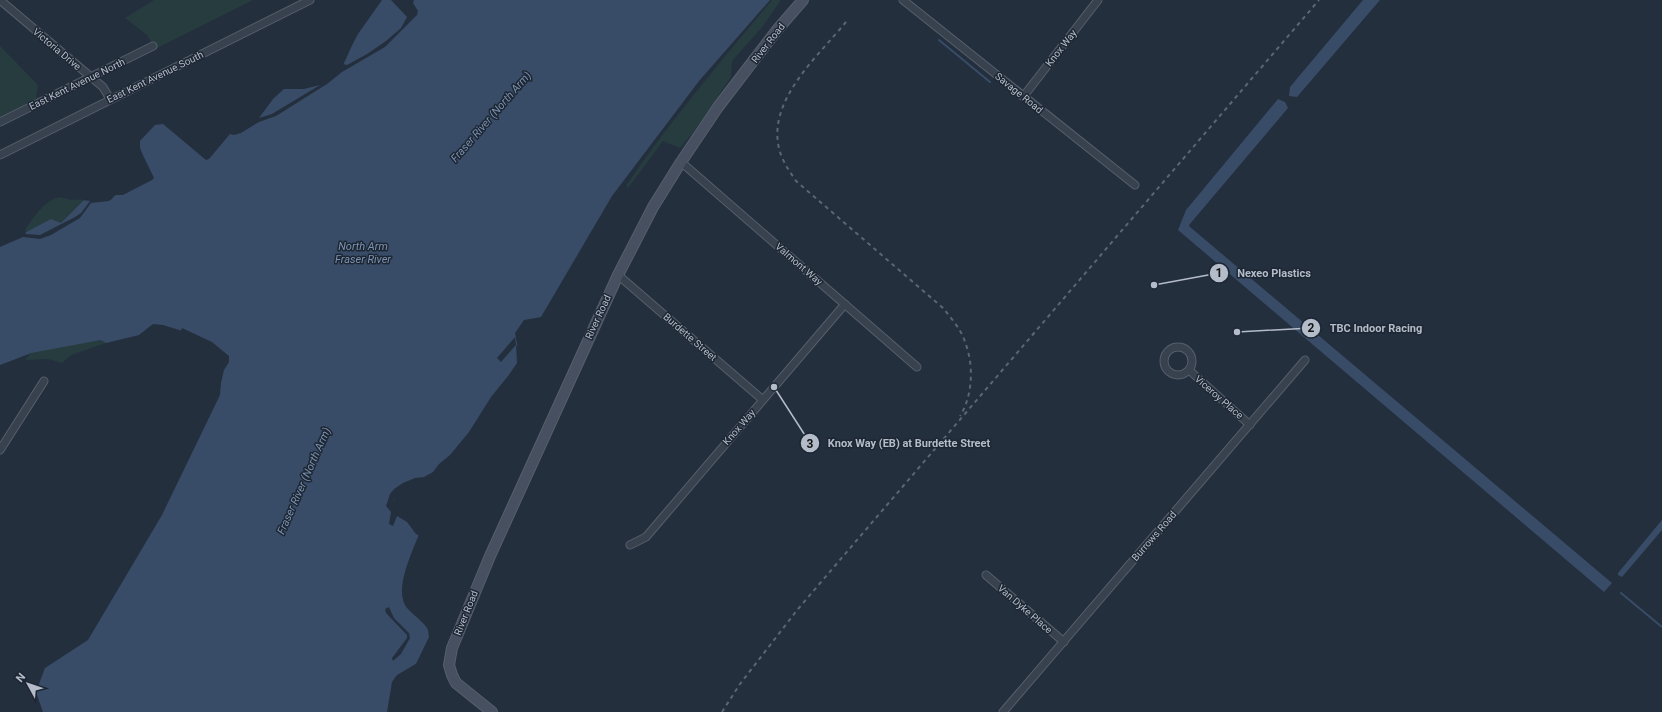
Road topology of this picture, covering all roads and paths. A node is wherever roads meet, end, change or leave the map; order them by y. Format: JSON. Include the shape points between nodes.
{"nodes":[{"id":1,"x":0,"y":0,"type":"edge"},
{"id":2,"x":310,"y":0,"type":"edge"},
{"id":3,"x":803,"y":0,"type":"edge"},
{"id":4,"x":903,"y":0,"type":"edge"},
{"id":5,"x":1098,"y":0,"type":"edge"},
{"id":6,"x":153,"y":46,"type":"dead end"},
{"id":7,"x":91,"y":77,"type":"junction"},
{"id":8,"x":1023,"y":97,"type":"junction"},
{"id":9,"x":110,"y":99,"type":"junction"},
{"id":10,"x":0,"y":122,"type":"edge"},
{"id":11,"x":0,"y":155,"type":"edge"},
{"id":12,"x":681,"y":162,"type":"junction"},
{"id":13,"x":1135,"y":185,"type":"dead end"},
{"id":14,"x":618,"y":275,"type":"junction"},
{"id":15,"x":845,"y":304,"type":"junction"},
{"id":16,"x":1305,"y":360,"type":"dead end"},
{"id":17,"x":917,"y":367,"type":"dead end"},
{"id":18,"x":1189,"y":370,"type":"junction"},
{"id":19,"x":44,"y":381,"type":"dead end"},
{"id":20,"x":763,"y":400,"type":"junction"},
{"id":21,"x":1250,"y":424,"type":"junction"},
{"id":22,"x":0,"y":450,"type":"edge"},
{"id":23,"x":630,"y":545,"type":"dead end"},
{"id":24,"x":986,"y":575,"type":"dead end"},
{"id":25,"x":1064,"y":642,"type":"junction"},
{"id":26,"x":492,"y":712,"type":"edge"},
{"id":27,"x":1003,"y":712,"type":"edge"}],
"edges":[{"from":1,"to":7,"type":"street","name":"Victoria Drive"},
{"from":2,"to":9,"type":"street","name":"East Kent Avenue South"},
{"from":3,"to":12,"type":"street","name":"River Road","via":[[718,107]]},
{"from":4,"to":8,"type":"street","name":"Savage Road"},
{"from":5,"to":8,"type":"street","name":"Knox Way"},
{"from":6,"to":7,"type":"street","name":"East Kent Avenue North"},
{"from":7,"to":9,"type":"street","name":"Victoria Drive","via":[[103,87]]},
{"from":7,"to":10,"type":"street","name":"East Kent Avenue North"},
{"from":8,"to":13,"type":"street","name":"Savage Road"},
{"from":9,"to":11,"type":"street","name":"East Kent Avenue South"},
{"from":12,"to":14,"type":"street","name":"River Road","via":[[653,207]]},
{"from":12,"to":15,"type":"street","name":"Valmont Way"},
{"from":14,"to":20,"type":"street","name":"Burdette Street"},
{"from":14,"to":26,"type":"street","name":"River Road","via":[[490,556],[452,648],[449,665],[456,683]]},
{"from":15,"to":17,"type":"street","name":"Valmont Way"},
{"from":15,"to":20,"type":"street","name":"Knox Way"},
{"from":16,"to":21,"type":"street","name":"Burrows Road"},
{"from":18,"to":18,"type":"street","name":"Viceroy Place","via":[[1192,362],[1187,350],[1175,347],[1167,352],[1164,366],[1171,373],[1180,375]]},
{"from":18,"to":21,"type":"street","name":"Viceroy Place"},
{"from":19,"to":22,"type":"street"},
{"from":20,"to":23,"type":"street","name":"Knox Way","via":[[646,536]]},
{"from":21,"to":25,"type":"street","name":"Burrows Road"},
{"from":24,"to":25,"type":"street","name":"Van Dyke Place"},
{"from":25,"to":27,"type":"street","name":"Burrows Road"}]}
